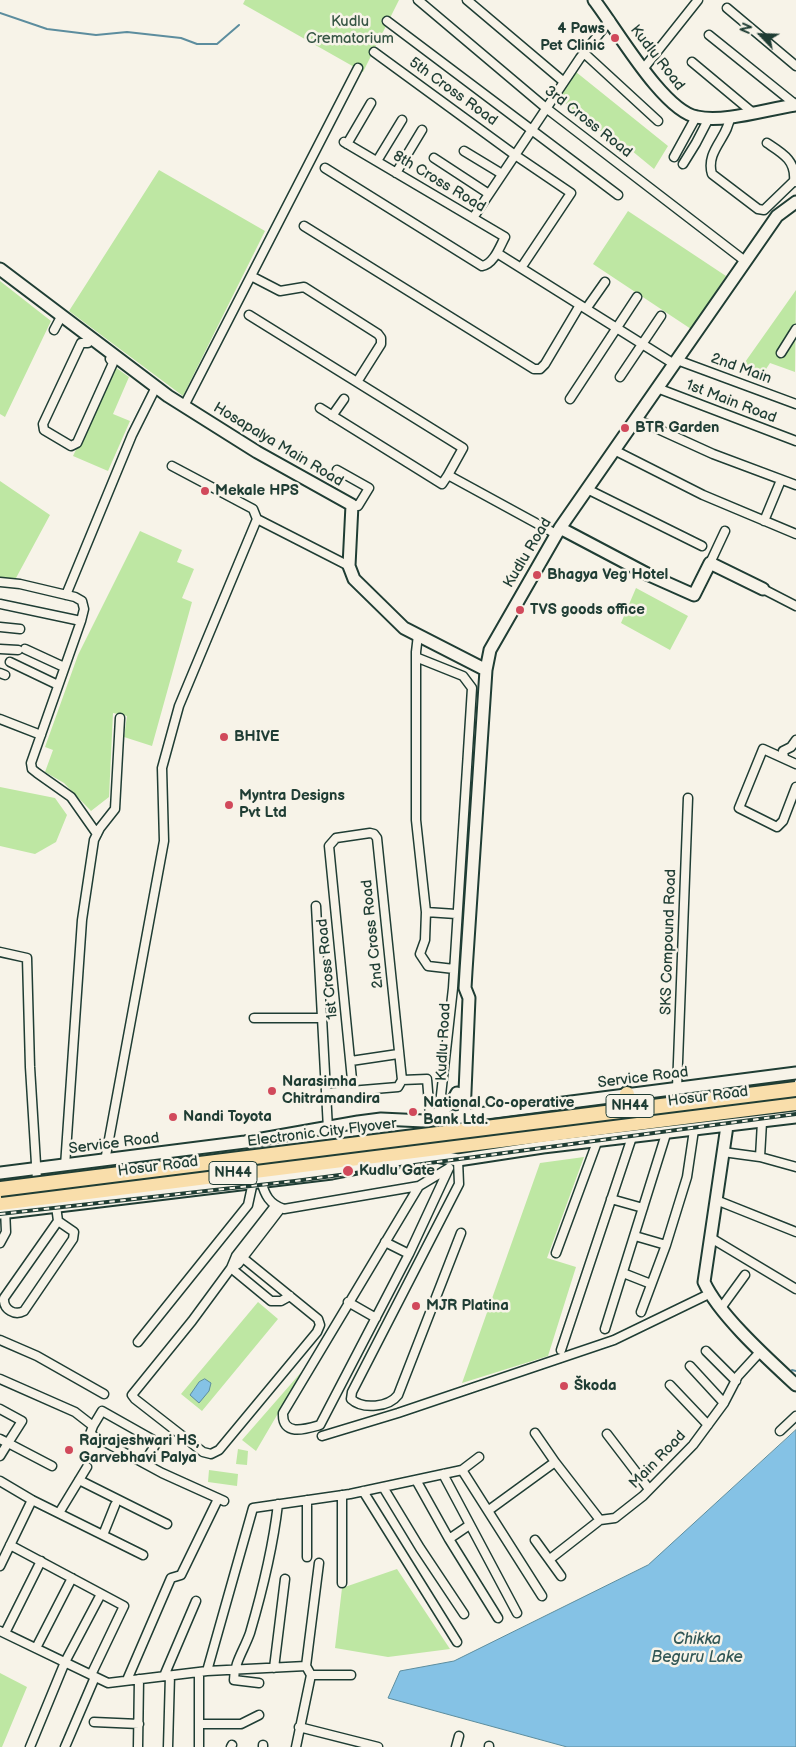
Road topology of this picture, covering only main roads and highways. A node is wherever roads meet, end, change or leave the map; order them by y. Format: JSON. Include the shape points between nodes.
{"nodes":[{"id":1,"x":796,"y":1087,"type":"edge"},
{"id":2,"x":796,"y":1098,"type":"edge"},
{"id":3,"x":796,"y":1102,"type":"edge"},
{"id":4,"x":0,"y":1185,"type":"edge"},
{"id":5,"x":0,"y":1189,"type":"edge"},
{"id":6,"x":2,"y":1206,"type":"edge"}],
"edges":[{"from":1,"to":4,"type":"highway","name":"Hosur Road","number":"NH44","via":[[627,1100],[38,1174]]},
{"from":1,"to":5,"type":"highway","name":"Electronic City Flyover","bridge":true},
{"from":2,"to":6,"type":"highway","name":"Electronic City Flyover"},
{"from":3,"to":6,"type":"highway","name":"Hosur Road","number":"NH44","via":[[462,1144],[233,1179]]}]}
